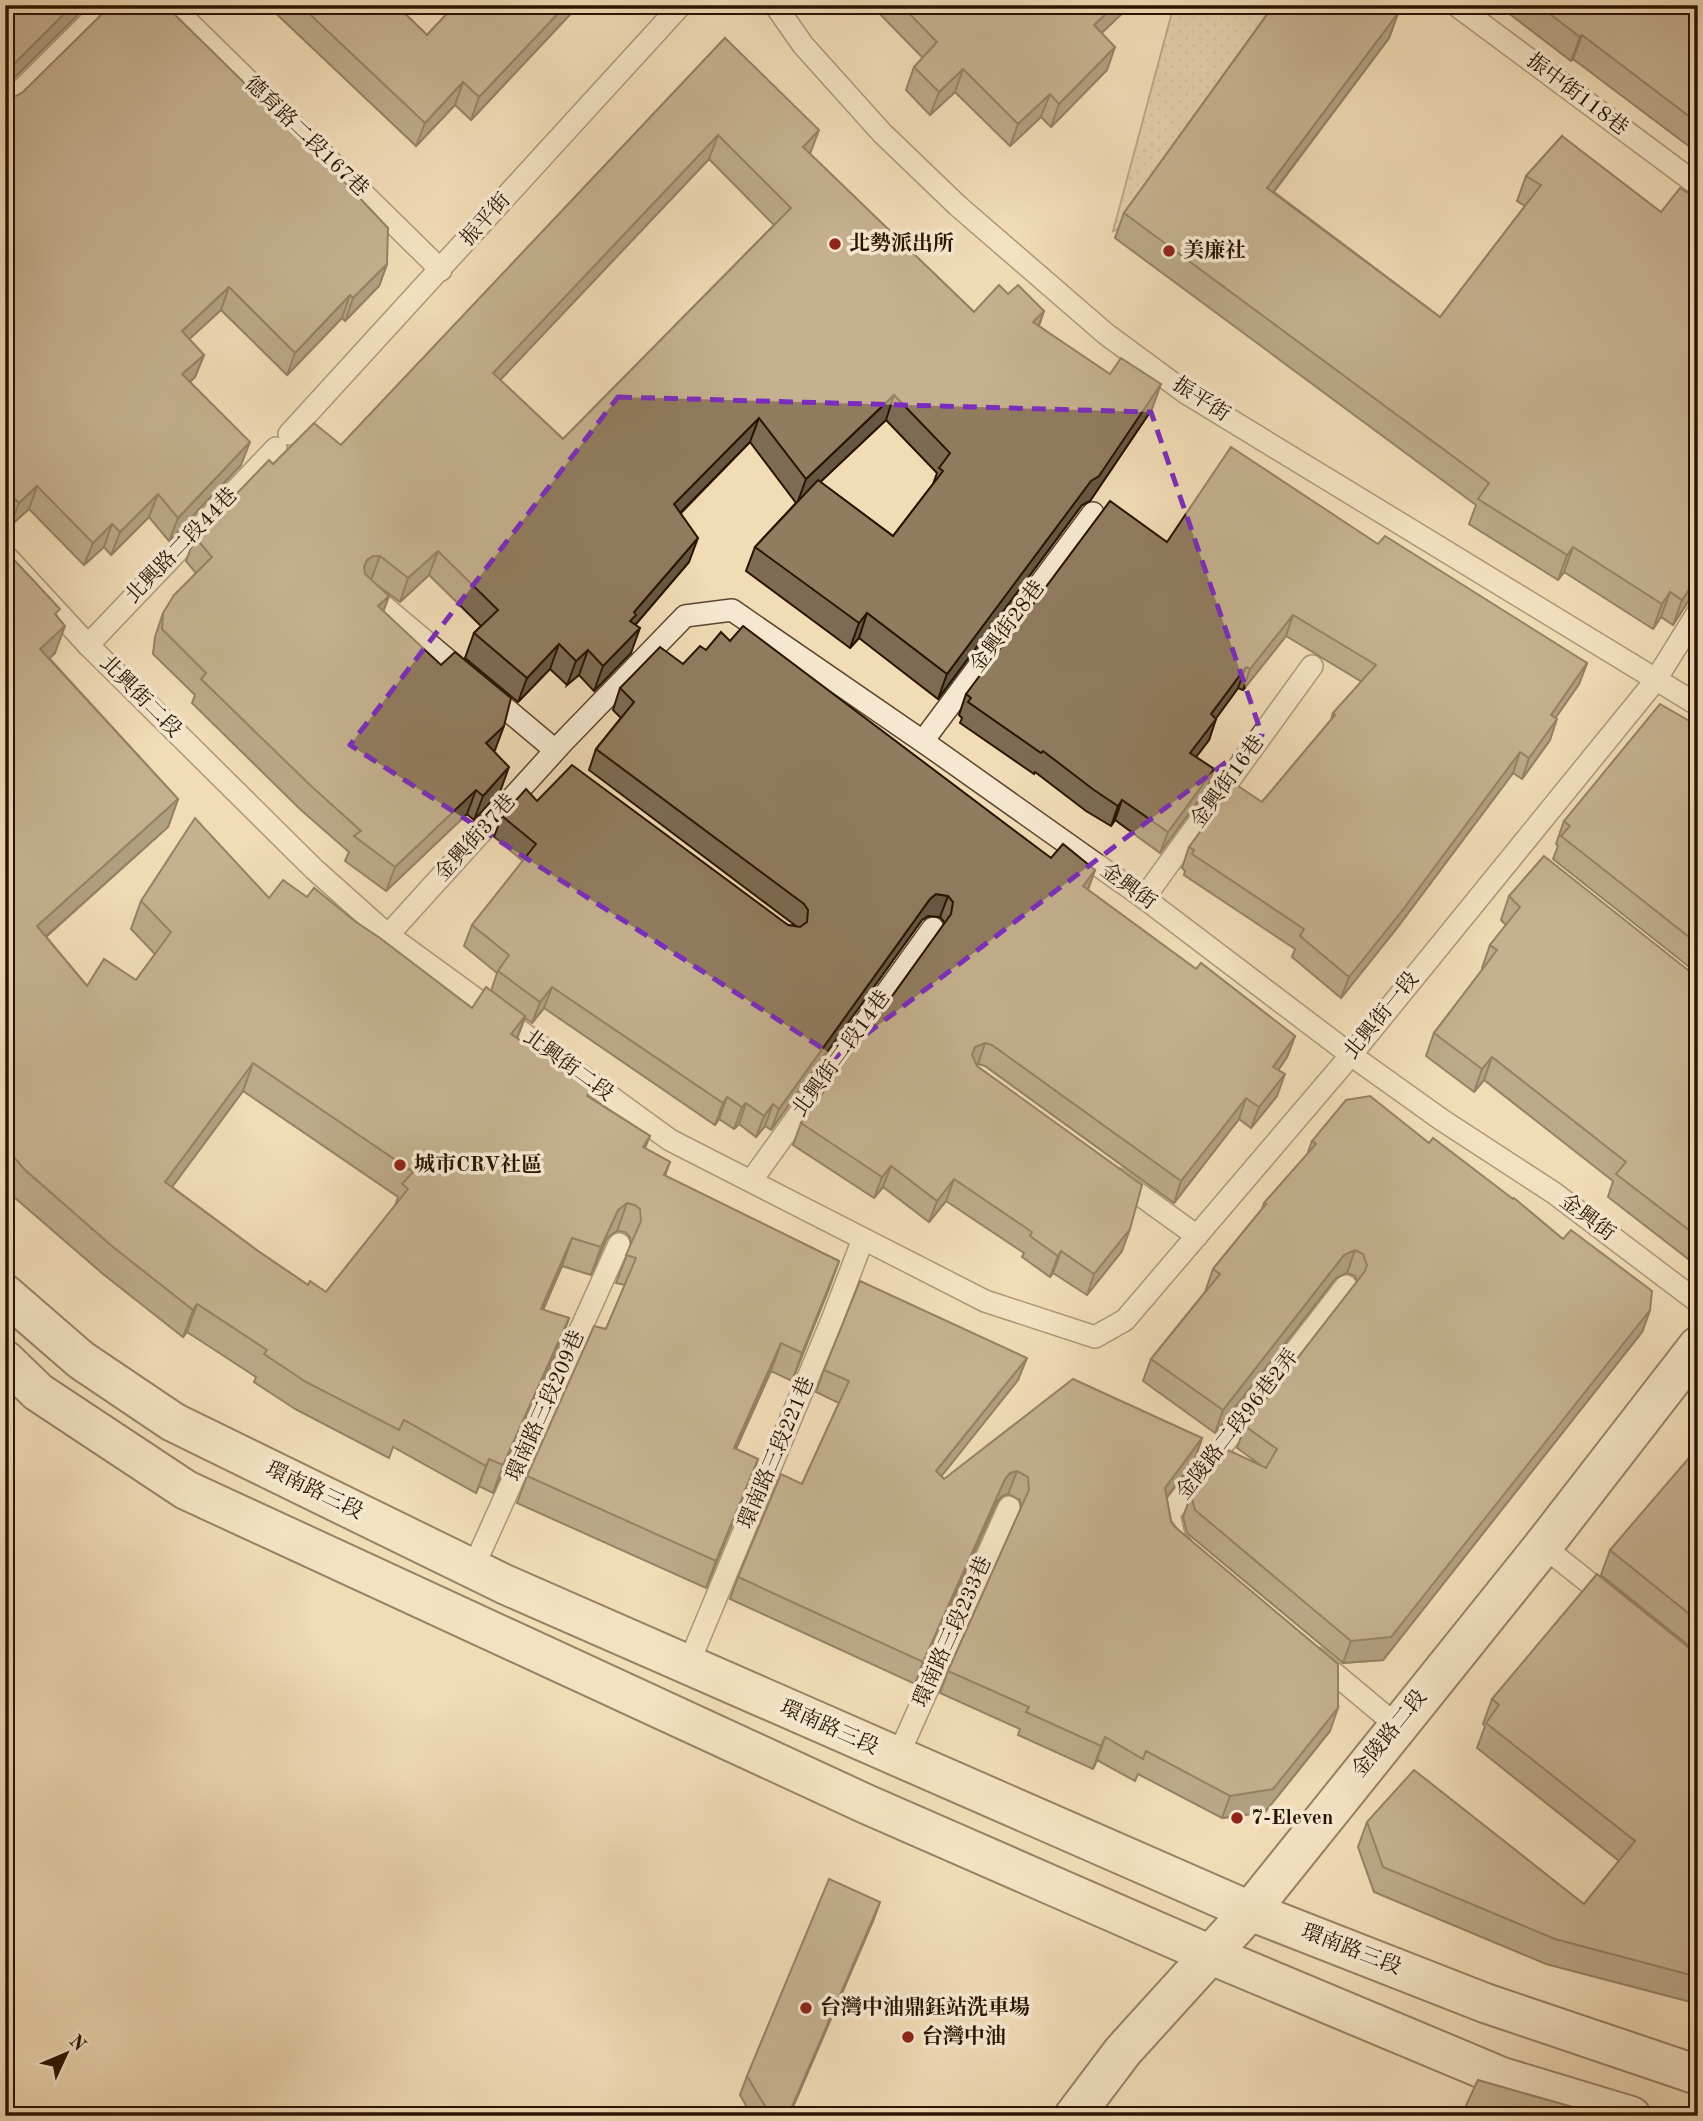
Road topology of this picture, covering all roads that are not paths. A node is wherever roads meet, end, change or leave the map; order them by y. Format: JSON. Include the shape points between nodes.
{"nodes":[{"id":1,"x":107,"y":5,"type":"edge"},
{"id":2,"x":171,"y":5,"type":"edge"},
{"id":3,"x":681,"y":5,"type":"edge"},
{"id":4,"x":775,"y":5,"type":"edge"},
{"id":5,"x":1456,"y":5,"type":"edge"},
{"id":6,"x":5,"y":106,"type":"edge"},
{"id":7,"x":1698,"y":186,"type":"edge"},
{"id":8,"x":441,"y":270,"type":"junction"},
{"id":9,"x":283,"y":441,"type":"joint"},
{"id":10,"x":1093,"y":513,"type":"edge"},
{"id":11,"x":5,"y":555,"type":"edge"},
{"id":12,"x":368,"y":593,"type":"edge"},
{"id":13,"x":1698,"y":612,"type":"edge"},
{"id":14,"x":88,"y":645,"type":"junction"},
{"id":15,"x":1312,"y":666,"type":"dead end"},
{"id":16,"x":1655,"y":681,"type":"junction"},
{"id":17,"x":1698,"y":705,"type":"edge"},
{"id":18,"x":923,"y":741,"type":"junction"},
{"id":19,"x":556,"y":750,"type":"junction"},
{"id":20,"x":571,"y":774,"type":"edge"},
{"id":21,"x":1144,"y":898,"type":"junction"},
{"id":22,"x":933,"y":928,"type":"edge"},
{"id":23,"x":388,"y":935,"type":"junction"},
{"id":24,"x":1351,"y":1055,"type":"junction"},
{"id":25,"x":1098,"y":1165,"type":"edge"},
{"id":26,"x":751,"y":1181,"type":"junction"},
{"id":27,"x":1197,"y":1236,"type":"junction"},
{"id":28,"x":863,"y":1239,"type":"junction"},
{"id":29,"x":619,"y":1244,"type":"edge"},
{"id":30,"x":1346,"y":1286,"type":"edge"},
{"id":31,"x":5,"y":1294,"type":"edge"},
{"id":32,"x":1698,"y":1302,"type":"edge"},
{"id":33,"x":1095,"y":1337,"type":"joint"},
{"id":34,"x":1698,"y":1346,"type":"edge"},
{"id":35,"x":5,"y":1360,"type":"edge"},
{"id":36,"x":1009,"y":1507,"type":"edge"},
{"id":37,"x":1543,"y":1546,"type":"junction"},
{"id":38,"x":1196,"y":1558,"type":"edge"},
{"id":39,"x":473,"y":1568,"type":"junction"},
{"id":40,"x":1625,"y":1612,"type":"edge"},
{"id":41,"x":1302,"y":1646,"type":"edge"},
{"id":42,"x":688,"y":1665,"type":"junction"},
{"id":43,"x":1396,"y":1725,"type":"junction"},
{"id":44,"x":897,"y":1758,"type":"junction"},
{"id":45,"x":1250,"y":1911,"type":"junction"},
{"id":46,"x":1212,"y":1955,"type":"junction"},
{"id":47,"x":1698,"y":2075,"type":"edge"},
{"id":48,"x":1074,"y":2116,"type":"edge"},
{"id":49,"x":1631,"y":2116,"type":"edge"}],
"edges":[{"from":1,"to":6,"type":"lane"},
{"from":2,"to":8,"type":"lane","name":"德育路二段167巷"},
{"from":3,"to":8,"type":"lane","name":"振平街"},
{"from":4,"to":16,"type":"lane","name":"振平街","via":[[803,45],[882,133],[958,206],[1106,334],[1186,393]]},
{"from":5,"to":7,"type":"lane","name":"振中街118巷"},
{"from":8,"to":9,"type":"lane","name":"振平街"},
{"from":9,"to":14,"type":"lane","name":"北興路二段44巷"},
{"from":10,"to":18,"type":"lane","name":"金興街28巷"},
{"from":11,"to":14,"type":"lane","name":"北興街二段"},
{"from":12,"to":19,"type":"lane"},
{"from":13,"to":16,"type":"lane","name":"北興街一段"},
{"from":14,"to":23,"type":"lane","name":"北興街二段","via":[[304,859]]},
{"from":15,"to":21,"type":"lane","name":"金興街16巷"},
{"from":16,"to":17,"type":"lane","name":"振平街"},
{"from":16,"to":24,"type":"lane","name":"北興街一段","via":[[1524,853]]},
{"from":18,"to":19,"type":"lane","name":"金興街","via":[[732,610],[685,616]]},
{"from":18,"to":21,"type":"lane","name":"金興街"},
{"from":19,"to":20,"type":"lane"},
{"from":19,"to":23,"type":"lane","name":"金興街37巷"},
{"from":21,"to":24,"type":"lane","name":"金興街"},
{"from":22,"to":26,"type":"lane","name":"北興街二段14巷"},
{"from":23,"to":26,"type":"lane","name":"北興街二段","via":[[670,1140]]},
{"from":24,"to":27,"type":"lane","name":"北興街一段"},
{"from":24,"to":32,"type":"lane","name":"金興街","via":[[1554,1193]]},
{"from":25,"to":27,"type":"lane"},
{"from":26,"to":28,"type":"lane","name":"北興街二段"},
{"from":27,"to":33,"type":"lane","name":"北興街一段","via":[[1125,1320]]},
{"from":28,"to":33,"type":"lane","name":"北興街二段","via":[[985,1301]]},
{"from":28,"to":42,"type":"lane","name":"環南路三段221巷"},
{"from":29,"to":39,"type":"lane","name":"環南路三段209巷"},
{"from":30,"to":38,"type":"lane","name":"金陵路二段96巷2弄","via":[[1169,1514],[1175,1540]]},
{"from":31,"to":39,"type":"main road","name":"環南路三段","via":[[81,1360],[173,1422]]},
{"from":34,"to":37,"type":"main road","name":"金陵路二段"},
{"from":35,"to":46,"type":"main road","via":[[38,1392],[186,1490],[866,1804]]},
{"from":36,"to":44,"type":"lane","name":"環南路三段233巷"},
{"from":37,"to":40,"type":"lane"},
{"from":37,"to":43,"type":"main road","name":"金陵路二段"},
{"from":39,"to":42,"type":"main road","name":"環南路三段"},
{"from":41,"to":43,"type":"lane"},
{"from":42,"to":44,"type":"main road","name":"環南路三段"},
{"from":43,"to":45,"type":"main road","name":"金陵路二段"},
{"from":44,"to":45,"type":"main road","name":"環南路三段"},
{"from":45,"to":46,"type":"main road","name":"金陵路二段"},
{"from":45,"to":47,"type":"main road","name":"環南路三段","via":[[1485,2003]]},
{"from":46,"to":48,"type":"main road","name":"金陵路二段","via":[[1123,2051]]},
{"from":46,"to":49,"type":"main road","via":[[1502,2077]]}]}
